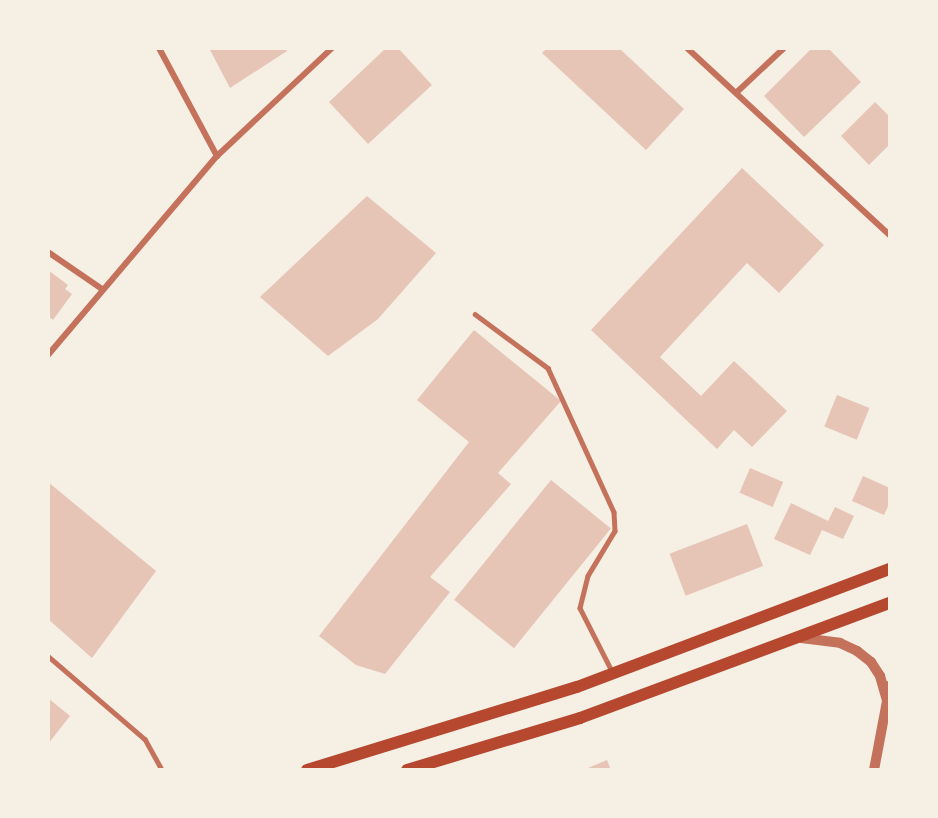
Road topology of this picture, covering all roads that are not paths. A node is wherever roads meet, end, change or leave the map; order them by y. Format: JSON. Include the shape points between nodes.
{"nodes":[{"id":1,"x":159,"y":48,"type":"edge"},
{"id":2,"x":332,"y":48,"type":"edge"},
{"id":3,"x":687,"y":48,"type":"edge"},
{"id":4,"x":784,"y":48,"type":"edge"},
{"id":5,"x":737,"y":92,"type":"junction"},
{"id":6,"x":217,"y":156,"type":"junction"},
{"id":7,"x":890,"y":235,"type":"edge"},
{"id":8,"x":48,"y":252,"type":"edge"},
{"id":9,"x":102,"y":289,"type":"junction"},
{"id":10,"x":475,"y":314,"type":"dead end"},
{"id":11,"x":48,"y":355,"type":"edge"},
{"id":12,"x":890,"y":561,"type":"edge"},
{"id":13,"x":890,"y":569,"type":"edge"},
{"id":14,"x":878,"y":574,"type":"junction"},
{"id":15,"x":890,"y":603,"type":"edge"},
{"id":16,"x":801,"y":638,"type":"junction"},
{"id":17,"x":48,"y":656,"type":"edge"},
{"id":18,"x":613,"y":674,"type":"junction"},
{"id":19,"x":890,"y":685,"type":"edge"},
{"id":20,"x":887,"y":700,"type":"junction"},
{"id":21,"x":162,"y":770,"type":"edge"},
{"id":22,"x":307,"y":770,"type":"edge"},
{"id":23,"x":407,"y":770,"type":"edge"},
{"id":24,"x":874,"y":770,"type":"edge"}],
"edges":[{"from":1,"to":6,"type":"street"},
{"from":2,"to":6,"type":"street"},
{"from":3,"to":5,"type":"street"},
{"from":4,"to":5,"type":"street"},
{"from":5,"to":7,"type":"street"},
{"from":6,"to":9,"type":"street"},
{"from":8,"to":9,"type":"street"},
{"from":9,"to":11,"type":"street"},
{"from":10,"to":18,"type":"lane","via":[[548,368],[614,512],[615,531],[588,576],[580,608]]},
{"from":12,"to":14,"type":"street"},
{"from":13,"to":14,"type":"main road"},
{"from":14,"to":18,"type":"main road"},
{"from":15,"to":16,"type":"main road"},
{"from":16,"to":20,"type":"street","via":[[840,643],[857,651],[880,676]]},
{"from":16,"to":23,"type":"main road","via":[[580,718]]},
{"from":17,"to":21,"type":"lane","via":[[145,739]]},
{"from":18,"to":22,"type":"main road"},
{"from":19,"to":20,"type":"street"},
{"from":20,"to":24,"type":"street"}]}
